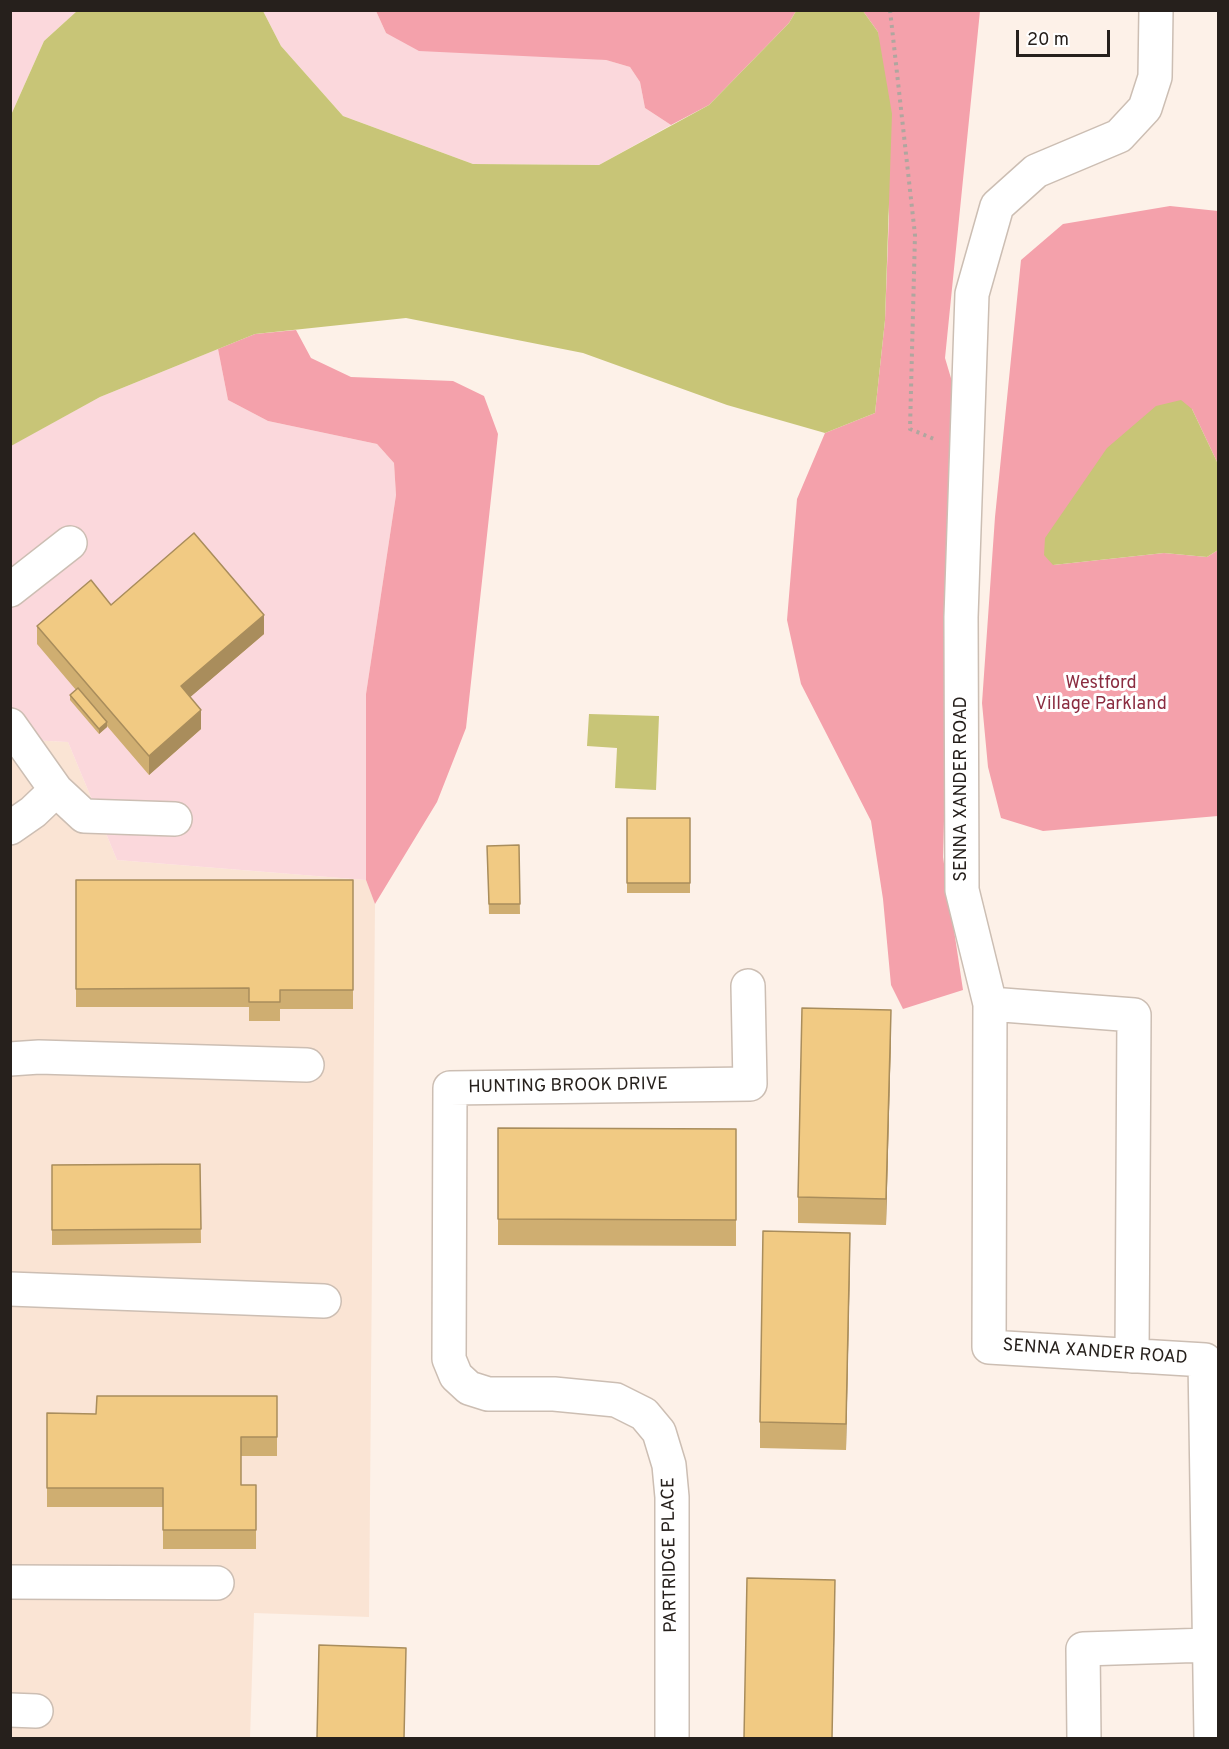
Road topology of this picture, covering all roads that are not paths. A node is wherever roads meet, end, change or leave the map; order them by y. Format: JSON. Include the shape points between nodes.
{"nodes":[{"id":1,"x":1156,"y":10,"type":"edge"},
{"id":2,"x":70,"y":543,"type":"dead end"},
{"id":3,"x":10,"y":590,"type":"edge"},
{"id":4,"x":10,"y":725,"type":"edge"},
{"id":5,"x":56,"y":790,"type":"junction"},
{"id":6,"x":175,"y":819,"type":"dead end"},
{"id":7,"x":10,"y":828,"type":"edge"},
{"id":8,"x":748,"y":986,"type":"dead end"},
{"id":9,"x":990,"y":1004,"type":"junction"},
{"id":10,"x":10,"y":1059,"type":"edge"},
{"id":11,"x":307,"y":1065,"type":"dead end"},
{"id":12,"x":10,"y":1289,"type":"edge"},
{"id":13,"x":324,"y":1301,"type":"dead end"},
{"id":14,"x":1132,"y":1356,"type":"junction"},
{"id":15,"x":449,"y":1359,"type":"joint"},
{"id":16,"x":10,"y":1582,"type":"edge"},
{"id":17,"x":217,"y":1583,"type":"dead end"},
{"id":18,"x":1209,"y":1645,"type":"junction"},
{"id":19,"x":672,"y":1738,"type":"edge"},
{"id":20,"x":1083,"y":1738,"type":"edge"},
{"id":21,"x":1211,"y":1738,"type":"edge"}],
"edges":[{"from":1,"to":9,"type":"street","name":"SENNA XANDER ROAD","via":[[1155,77],[1145,108],[1119,136],[1036,171],[997,206],[972,294],[961,616],[962,890]]},
{"from":2,"to":3,"type":"street"},
{"from":4,"to":5,"type":"street"},
{"from":5,"to":6,"type":"street","via":[[84,816]]},
{"from":5,"to":7,"type":"street"},
{"from":8,"to":15,"type":"street","name":"HUNTING BROOK DRIVE","via":[[750,1084],[450,1088]]},
{"from":9,"to":14,"type":"street","via":[[1134,1016]]},
{"from":9,"to":14,"type":"street","name":"SENNA XANDER ROAD","via":[[989,1347]]},
{"from":10,"to":11,"type":"street"},
{"from":12,"to":13,"type":"street"},
{"from":14,"to":18,"type":"street","name":"SENNA XANDER ROAD","via":[[1205,1360]]},
{"from":15,"to":19,"type":"street","name":"PARTRIDGE PLACE","via":[[456,1376],[470,1388],[488,1394],[554,1394],[616,1400],[644,1414],[659,1432],[669,1465],[672,1497]]},
{"from":16,"to":17,"type":"street"},
{"from":18,"to":20,"type":"street","via":[[1083,1649]]},
{"from":18,"to":21,"type":"street","name":"SENNA XANDER ROAD"}]}
